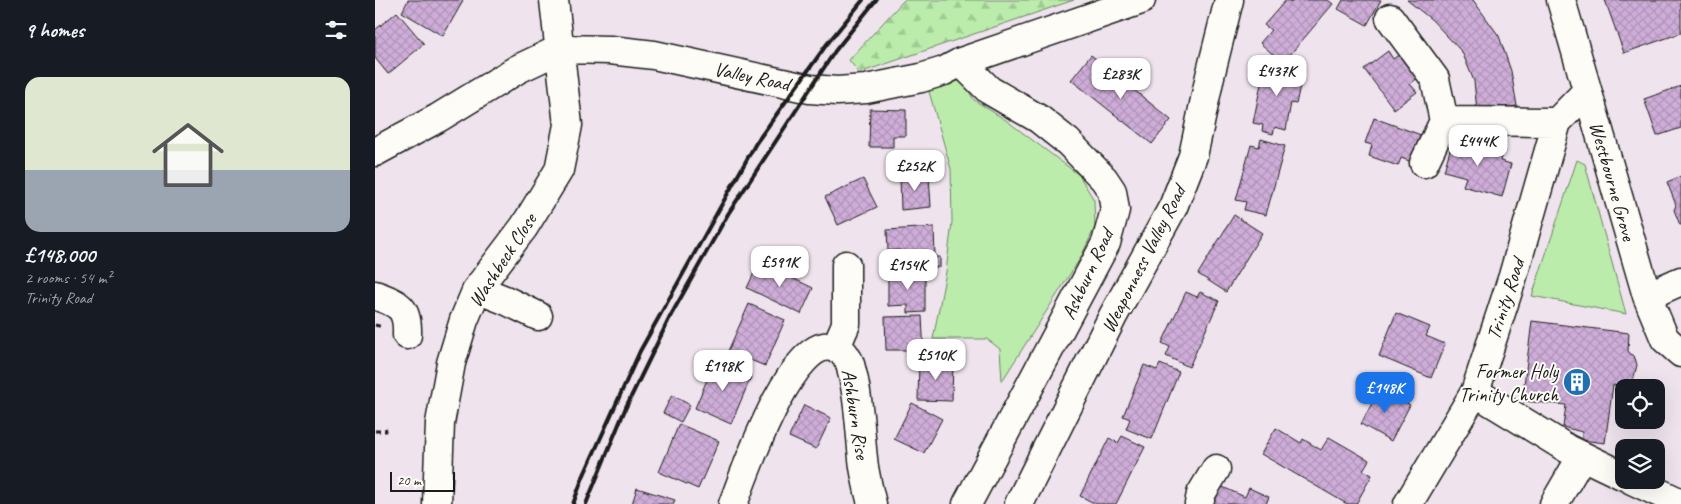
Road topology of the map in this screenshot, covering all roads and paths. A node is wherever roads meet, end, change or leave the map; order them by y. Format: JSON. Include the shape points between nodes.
{"nodes":[{"id":1,"x":554,"y":0,"type":"edge"},
{"id":2,"x":1141,"y":0,"type":"edge"},
{"id":3,"x":1229,"y":0,"type":"edge"},
{"id":4,"x":1561,"y":0,"type":"edge"},
{"id":5,"x":1390,"y":18,"type":"dead end"},
{"id":6,"x":560,"y":49,"type":"junction"},
{"id":7,"x":961,"y":62,"type":"junction"},
{"id":8,"x":1587,"y":91,"type":"junction"},
{"id":9,"x":1444,"y":120,"type":"junction"},
{"id":10,"x":1557,"y":122,"type":"junction"},
{"id":11,"x":375,"y":152,"type":"edge"},
{"id":12,"x":1424,"y":163,"type":"dead end"},
{"id":13,"x":846,"y":265,"type":"dead end"},
{"id":14,"x":1681,"y":281,"type":"edge"},
{"id":15,"x":477,"y":289,"type":"junction"},
{"id":16,"x":375,"y":295,"type":"edge"},
{"id":17,"x":1647,"y":296,"type":"junction"},
{"id":18,"x":538,"y":316,"type":"dead end"},
{"id":19,"x":407,"y":335,"type":"dead end"},
{"id":20,"x":836,"y":347,"type":"junction"},
{"id":21,"x":1681,"y":353,"type":"edge"},
{"id":22,"x":1475,"y":392,"type":"junction"},
{"id":23,"x":385,"y":425,"type":"dead end"},
{"id":24,"x":375,"y":431,"type":"edge"},
{"id":25,"x":1582,"y":456,"type":"junction"},
{"id":26,"x":1216,"y":469,"type":"dead end"},
{"id":27,"x":1615,"y":472,"type":"edge"},
{"id":28,"x":1651,"y":489,"type":"edge"},
{"id":29,"x":1681,"y":503,"type":"edge"},
{"id":30,"x":437,"y":504,"type":"edge"},
{"id":31,"x":733,"y":504,"type":"edge"},
{"id":32,"x":872,"y":504,"type":"edge"},
{"id":33,"x":967,"y":504,"type":"edge"},
{"id":34,"x":1019,"y":504,"type":"edge"},
{"id":35,"x":1199,"y":504,"type":"edge"},
{"id":36,"x":1408,"y":504,"type":"edge"},
{"id":37,"x":1553,"y":504,"type":"edge"}],
"edges":[{"from":1,"to":6,"type":"street","name":"Washbeck Close"},
{"from":2,"to":7,"type":"street","name":"Valley Road"},
{"from":3,"to":34,"type":"street","name":"Weaponness Valley Road","via":[[1193,156],[1173,207],[1113,316]]},
{"from":4,"to":8,"type":"street","name":"Westbourne Grove"},
{"from":5,"to":9,"type":"street","via":[[1435,79]]},
{"from":6,"to":7,"type":"street","name":"Valley Road","via":[[654,55],[810,89],[837,90],[866,89],[921,78]]},
{"from":6,"to":11,"type":"street","name":"Valley Road","via":[[518,69],[439,118]]},
{"from":6,"to":15,"type":"street","name":"Washbeck Close","via":[[569,124],[559,170],[524,227]]},
{"from":7,"to":33,"type":"street","name":"Ashburn Road","via":[[989,90],[1068,142],[1112,191],[1115,210],[1106,243]]},
{"from":8,"to":10,"type":"street","name":"Trinity Road"},
{"from":8,"to":17,"type":"street","name":"Westbourne Grove"},
{"from":9,"to":10,"type":"street"},
{"from":9,"to":12,"type":"street"},
{"from":10,"to":22,"type":"street","name":"Trinity Road","via":[[1513,276]]},
{"from":13,"to":20,"type":"street","via":[[846,324]]},
{"from":14,"to":17,"type":"street"},
{"from":15,"to":18,"type":"street"},
{"from":15,"to":30,"type":"street","name":"Washbeck Close","via":[[451,363],[440,423]]},
{"from":16,"to":19,"type":"street","via":[[397,303],[402,309],[407,320]]},
{"from":17,"to":21,"type":"street","name":"Westbourne Grove","via":[[1665,339]]},
{"from":20,"to":31,"type":"street","name":"Ashburn Rise","via":[[813,351],[790,377],[763,426]]},
{"from":20,"to":32,"type":"street","name":"Ashburn Rise","via":[[850,363]]},
{"from":22,"to":25,"type":"street"},
{"from":22,"to":36,"type":"street","name":"Trinity Road"},
{"from":23,"to":24,"type":"path","via":[[385,431]]},
{"from":25,"to":27,"type":"street"},
{"from":25,"to":37,"type":"street"},
{"from":26,"to":35,"type":"street","via":[[1201,494]]},
{"from":28,"to":29,"type":"street"}]}
